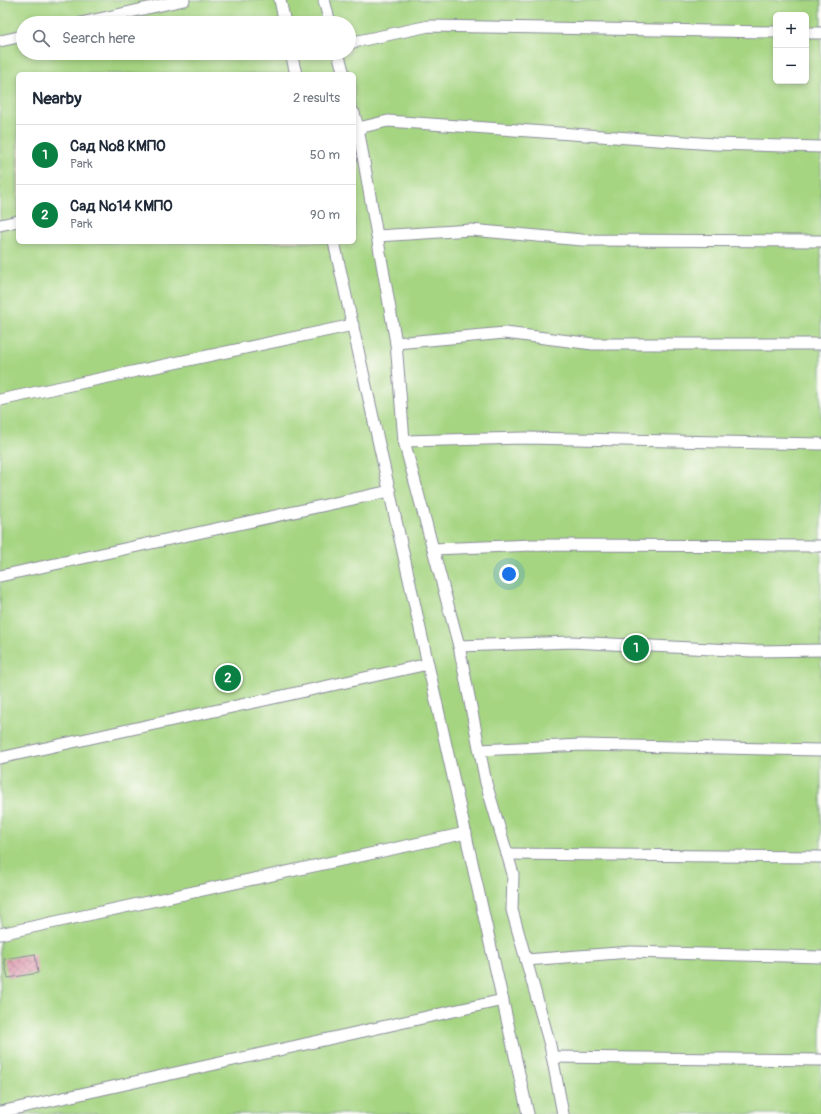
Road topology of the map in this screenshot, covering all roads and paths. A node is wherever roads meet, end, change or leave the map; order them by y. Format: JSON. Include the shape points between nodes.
{"nodes":[{"id":1,"x":184,"y":0,"type":"edge"},
{"id":2,"x":280,"y":0,"type":"edge"},
{"id":3,"x":324,"y":0,"type":"edge"},
{"id":4,"x":112,"y":16,"type":"edge"},
{"id":5,"x":283,"y":16,"type":"edge"},
{"id":6,"x":328,"y":16,"type":"edge"},
{"id":7,"x":773,"y":32,"type":"edge"},
{"id":8,"x":809,"y":32,"type":"edge"},
{"id":9,"x":821,"y":33,"type":"edge"},
{"id":10,"x":16,"y":38,"type":"edge"},
{"id":11,"x":0,"y":41,"type":"edge"},
{"id":12,"x":356,"y":42,"type":"edge"},
{"id":13,"x":293,"y":60,"type":"edge"},
{"id":14,"x":340,"y":60,"type":"edge"},
{"id":15,"x":296,"y":72,"type":"edge"},
{"id":16,"x":343,"y":72,"type":"edge"},
{"id":17,"x":356,"y":128,"type":"edge"},
{"id":18,"x":821,"y":147,"type":"edge"},
{"id":19,"x":16,"y":221,"type":"edge"},
{"id":20,"x":0,"y":225,"type":"edge"},
{"id":21,"x":377,"y":236,"type":"junction"},
{"id":22,"x":821,"y":241,"type":"edge"},
{"id":23,"x":334,"y":244,"type":"edge"},
{"id":24,"x":353,"y":325,"type":"junction"},
{"id":25,"x":396,"y":343,"type":"junction"},
{"id":26,"x":821,"y":344,"type":"edge"},
{"id":27,"x":0,"y":400,"type":"edge"},
{"id":28,"x":404,"y":441,"type":"junction"},
{"id":29,"x":821,"y":444,"type":"edge"},
{"id":30,"x":390,"y":491,"type":"junction"},
{"id":31,"x":821,"y":546,"type":"edge"},
{"id":32,"x":433,"y":549,"type":"junction"},
{"id":33,"x":0,"y":576,"type":"edge"},
{"id":34,"x":459,"y":646,"type":"junction"},
{"id":35,"x":821,"y":650,"type":"edge"},
{"id":36,"x":428,"y":664,"type":"junction"},
{"id":37,"x":480,"y":750,"type":"junction"},
{"id":38,"x":821,"y":750,"type":"edge"},
{"id":39,"x":0,"y":758,"type":"edge"},
{"id":40,"x":466,"y":834,"type":"junction"},
{"id":41,"x":507,"y":854,"type":"junction"},
{"id":42,"x":821,"y":857,"type":"edge"},
{"id":43,"x":0,"y":934,"type":"edge"},
{"id":44,"x":821,"y":957,"type":"edge"},
{"id":45,"x":526,"y":960,"type":"junction"},
{"id":46,"x":503,"y":1000,"type":"junction"},
{"id":47,"x":552,"y":1057,"type":"junction"},
{"id":48,"x":821,"y":1060,"type":"edge"},
{"id":49,"x":0,"y":1112,"type":"edge"},
{"id":50,"x":528,"y":1114,"type":"edge"},
{"id":51,"x":563,"y":1114,"type":"edge"}],
"edges":[{"from":1,"to":4,"type":"lane"},
{"from":2,"to":5,"type":"lane"},
{"from":3,"to":6,"type":"lane"},
{"from":7,"to":12,"type":"lane","via":[[429,26]]},
{"from":8,"to":9,"type":"lane"},
{"from":10,"to":11,"type":"lane"},
{"from":13,"to":15,"type":"lane"},
{"from":14,"to":16,"type":"lane"},
{"from":17,"to":18,"type":"lane","via":[[388,120],[714,144]]},
{"from":17,"to":21,"type":"lane"},
{"from":19,"to":20,"type":"lane"},
{"from":21,"to":22,"type":"lane","via":[[471,230],[582,240]]},
{"from":21,"to":25,"type":"lane"},
{"from":23,"to":24,"type":"lane"},
{"from":24,"to":27,"type":"lane"},
{"from":24,"to":30,"type":"lane"},
{"from":25,"to":26,"type":"lane","via":[[505,333],[593,344]]},
{"from":25,"to":28,"type":"lane"},
{"from":28,"to":29,"type":"lane","via":[[526,438]]},
{"from":28,"to":32,"type":"lane"},
{"from":30,"to":33,"type":"lane"},
{"from":30,"to":36,"type":"lane"},
{"from":31,"to":32,"type":"lane","via":[[532,545]]},
{"from":32,"to":34,"type":"lane"},
{"from":34,"to":35,"type":"lane","via":[[571,642],[752,651]]},
{"from":34,"to":37,"type":"lane"},
{"from":36,"to":39,"type":"lane"},
{"from":36,"to":40,"type":"lane"},
{"from":37,"to":38,"type":"lane","via":[[582,745]]},
{"from":37,"to":41,"type":"lane","via":[[486,783]]},
{"from":40,"to":43,"type":"lane"},
{"from":40,"to":46,"type":"lane"},
{"from":41,"to":42,"type":"lane"},
{"from":41,"to":45,"type":"lane","via":[[513,874],[512,910]]},
{"from":44,"to":45,"type":"lane","via":[[631,952]]},
{"from":45,"to":47,"type":"lane"},
{"from":46,"to":49,"type":"lane"},
{"from":46,"to":50,"type":"lane"},
{"from":47,"to":48,"type":"lane"},
{"from":47,"to":51,"type":"lane"}]}
